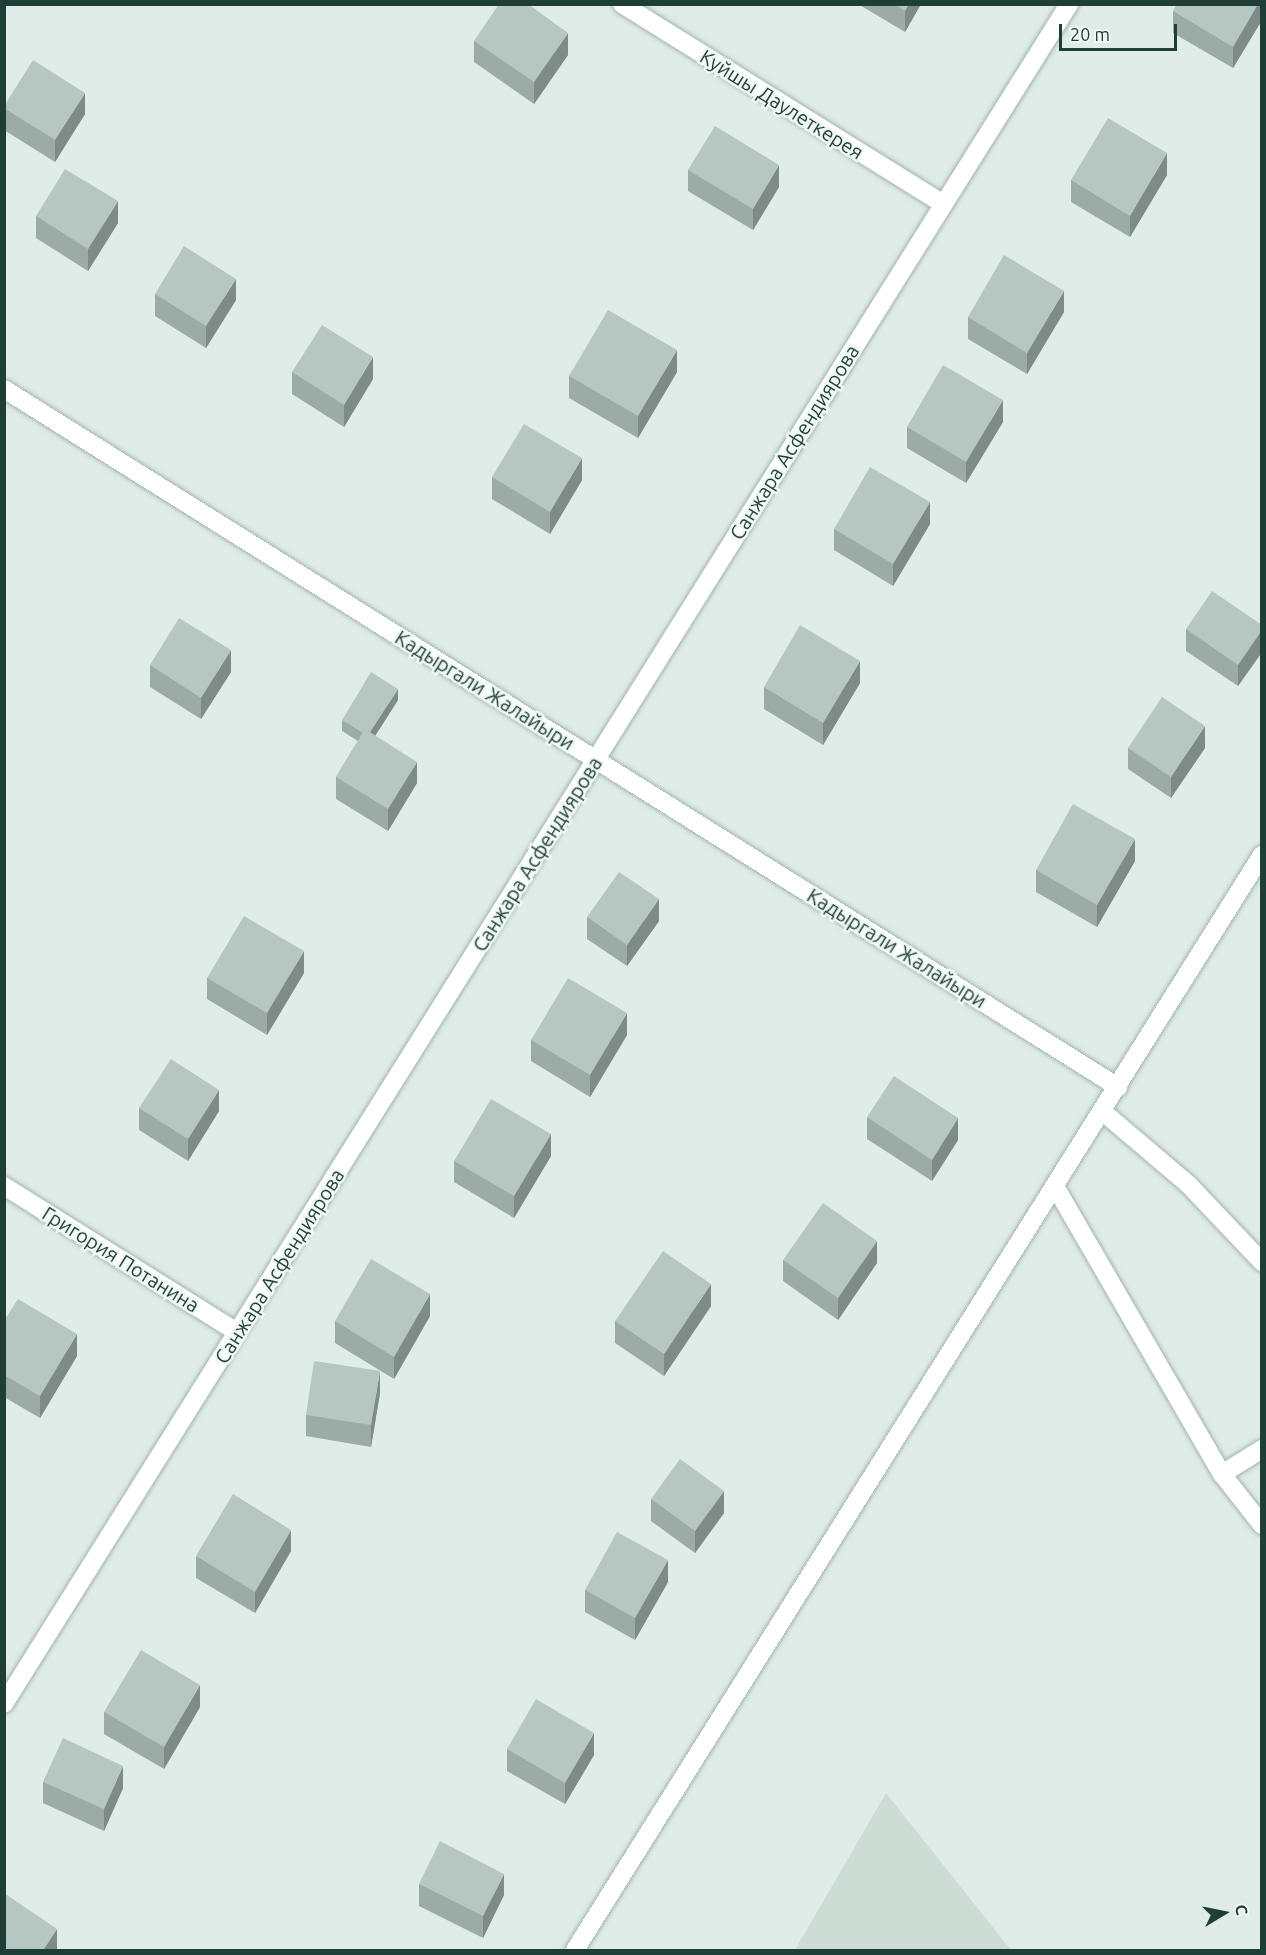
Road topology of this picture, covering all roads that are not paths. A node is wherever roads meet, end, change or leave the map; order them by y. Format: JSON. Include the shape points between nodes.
{"nodes":[{"id":1,"x":622,"y":4,"type":"edge"},
{"id":2,"x":1069,"y":4,"type":"edge"},
{"id":3,"x":943,"y":204,"type":"junction"},
{"id":4,"x":4,"y":389,"type":"edge"},
{"id":5,"x":596,"y":760,"type":"junction"},
{"id":6,"x":1262,"y":855,"type":"edge"},
{"id":7,"x":1118,"y":1087,"type":"junction"},
{"id":8,"x":1102,"y":1112,"type":"junction"},
{"id":9,"x":4,"y":1186,"type":"edge"},
{"id":10,"x":1056,"y":1188,"type":"junction"},
{"id":11,"x":1262,"y":1262,"type":"edge"},
{"id":12,"x":237,"y":1332,"type":"junction"},
{"id":13,"x":1262,"y":1449,"type":"edge"},
{"id":14,"x":1222,"y":1474,"type":"junction"},
{"id":15,"x":1262,"y":1525,"type":"edge"},
{"id":16,"x":4,"y":1704,"type":"edge"},
{"id":17,"x":575,"y":1950,"type":"edge"}],
"edges":[{"from":1,"to":3,"type":"street","name":"Куйшы Даулеткерея"},
{"from":2,"to":3,"type":"street","name":"Санжара Асфендиярова"},
{"from":3,"to":5,"type":"street","name":"Санжара Асфендиярова"},
{"from":4,"to":5,"type":"street","name":"Кадыргали Жалайыри"},
{"from":5,"to":7,"type":"street","name":"Кадыргали Жалайыри"},
{"from":5,"to":12,"type":"street","name":"Санжара Асфендиярова"},
{"from":6,"to":7,"type":"street"},
{"from":7,"to":8,"type":"street"},
{"from":8,"to":10,"type":"street"},
{"from":8,"to":11,"type":"street","via":[[1188,1184]]},
{"from":9,"to":12,"type":"street","name":"Григория Потанина"},
{"from":10,"to":14,"type":"street"},
{"from":10,"to":17,"type":"street"},
{"from":12,"to":16,"type":"street","name":"Санжара Асфендиярова"},
{"from":13,"to":14,"type":"street"},
{"from":14,"to":15,"type":"street"}]}
